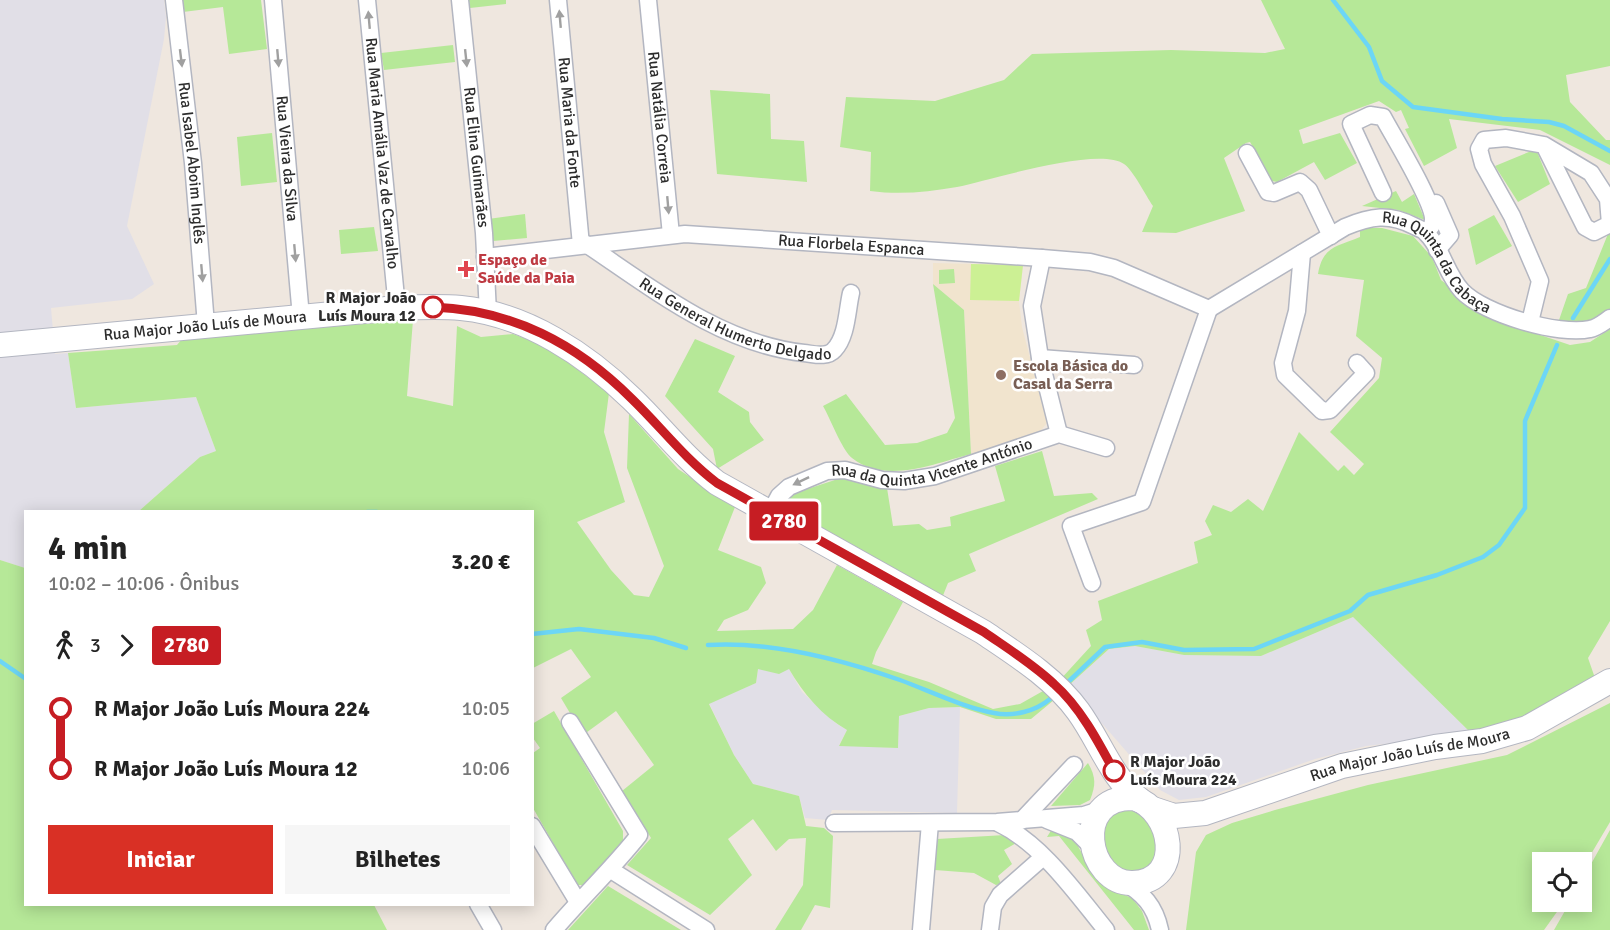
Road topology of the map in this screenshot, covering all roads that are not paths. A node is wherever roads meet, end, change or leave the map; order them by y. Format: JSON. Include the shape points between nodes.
{"nodes":[{"id":1,"x":174,"y":0,"type":"edge"},
{"id":2,"x":273,"y":0,"type":"edge"},
{"id":3,"x":367,"y":0,"type":"edge"},
{"id":4,"x":460,"y":0,"type":"edge"},
{"id":5,"x":558,"y":0,"type":"edge"},
{"id":6,"x":648,"y":0,"type":"edge"},
{"id":7,"x":1544,"y":145,"type":"junction"},
{"id":8,"x":1247,"y":153,"type":"dead end"},
{"id":9,"x":1415,"y":177,"type":"junction"},
{"id":10,"x":1383,"y":193,"type":"dead end"},
{"id":11,"x":1426,"y":232,"type":"junction"},
{"id":12,"x":671,"y":235,"type":"junction"},
{"id":13,"x":1331,"y":236,"type":"junction"},
{"id":14,"x":584,"y":244,"type":"junction"},
{"id":15,"x":1437,"y":250,"type":"junction"},
{"id":16,"x":1302,"y":253,"type":"junction"},
{"id":17,"x":485,"y":257,"type":"junction"},
{"id":18,"x":1042,"y":258,"type":"junction"},
{"id":19,"x":851,"y":293,"type":"dead end"},
{"id":20,"x":397,"y":308,"type":"junction"},
{"id":21,"x":1209,"y":309,"type":"junction"},
{"id":22,"x":488,"y":313,"type":"junction"},
{"id":23,"x":301,"y":317,"type":"junction"},
{"id":24,"x":1610,"y":318,"type":"edge"},
{"id":25,"x":1530,"y":322,"type":"junction"},
{"id":26,"x":206,"y":326,"type":"junction"},
{"id":27,"x":0,"y":345,"type":"edge"},
{"id":28,"x":1040,"y":358,"type":"junction"},
{"id":29,"x":1357,"y":363,"type":"dead end"},
{"id":30,"x":1134,"y":365,"type":"dead end"},
{"id":31,"x":1059,"y":434,"type":"junction"},
{"id":32,"x":1106,"y":448,"type":"dead end"},
{"id":33,"x":770,"y":513,"type":"junction"},
{"id":34,"x":1092,"y":582,"type":"dead end"},
{"id":35,"x":1610,"y":681,"type":"edge"},
{"id":36,"x":570,"y":722,"type":"dead end"},
{"id":37,"x":1094,"y":737,"type":"junction"},
{"id":38,"x":1074,"y":765,"type":"dead end"},
{"id":39,"x":1147,"y":805,"type":"junction"},
{"id":40,"x":1102,"y":807,"type":"junction"},
{"id":41,"x":1205,"y":813,"type":"junction"},
{"id":42,"x":1044,"y":819,"type":"junction"},
{"id":43,"x":1021,"y":821,"type":"junction"},
{"id":44,"x":998,"y":822,"type":"junction"},
{"id":45,"x":834,"y":823,"type":"dead end"},
{"id":46,"x":930,"y":823,"type":"junction"},
{"id":47,"x":534,"y":829,"type":"edge"},
{"id":48,"x":1094,"y":848,"type":"junction"},
{"id":49,"x":1042,"y":858,"type":"junction"},
{"id":50,"x":1167,"y":859,"type":"junction"},
{"id":51,"x":611,"y":870,"type":"junction"},
{"id":52,"x":1121,"y":881,"type":"junction"},
{"id":53,"x":578,"y":902,"type":"junction"},
{"id":54,"x":479,"y":906,"type":"edge"},
{"id":55,"x":1154,"y":908,"type":"junction"},
{"id":56,"x":493,"y":930,"type":"edge"},
{"id":57,"x":554,"y":930,"type":"edge"},
{"id":58,"x":706,"y":930,"type":"edge"},
{"id":59,"x":921,"y":930,"type":"edge"},
{"id":60,"x":990,"y":930,"type":"edge"},
{"id":61,"x":1106,"y":930,"type":"edge"},
{"id":62,"x":1160,"y":930,"type":"edge"}],
"edges":[{"from":1,"to":26,"type":"street","name":"Rua Isabel Aboim Inglês","one_way":true},
{"from":2,"to":23,"type":"street","name":"Rua Vieira da Silva","one_way":true},
{"from":20,"to":3,"type":"street","name":"Rua Maria Amália Vaz de Carvalho","one_way":true},
{"from":4,"to":17,"type":"street","name":"Rua Elina Guimarães","one_way":true},
{"from":14,"to":5,"type":"street","name":"Rua Maria da Fonte","one_way":true},
{"from":6,"to":12,"type":"street","name":"Rua Natália Correia","one_way":true},
{"from":7,"to":7,"type":"street","via":[[1584,227],[1594,232],[1610,224],[1608,199],[1591,173]]},
{"from":7,"to":25,"type":"street","via":[[1506,138],[1484,140],[1479,149],[1540,281]]},
{"from":8,"to":13,"type":"street","via":[[1268,192],[1300,182],[1309,190]]},
{"from":9,"to":10,"type":"street","via":[[1383,117],[1370,115],[1351,124]]},
{"from":9,"to":11,"type":"street","via":[[1433,218]]},
{"from":9,"to":15,"type":"street","via":[[1439,207],[1450,235]]},
{"from":11,"to":13,"type":"street","name":"Rua Quinta da Cabaça","via":[[1400,219],[1383,216],[1366,218]]},
{"from":11,"to":15,"type":"street","name":"Rua Quinta da Cabaça"},
{"from":12,"to":14,"type":"street","name":"Rua Florbela Espanca"},
{"from":12,"to":18,"type":"street","name":"Rua Florbela Espanca"},
{"from":13,"to":16,"type":"street","name":"Rua Quinta da Cabaça"},
{"from":14,"to":17,"type":"street","name":"Rua Florbela Espanca"},
{"from":14,"to":19,"type":"street","name":"Rua General Humerto Delgado","via":[[688,313],[774,350],[821,355],[834,351],[841,340]]},
{"from":15,"to":25,"type":"street","name":"Rua Quinta da Cabaça","via":[[1455,282],[1482,306]]},
{"from":16,"to":21,"type":"street","name":"Rua Quinta da Cabaça"},
{"from":16,"to":29,"type":"street","via":[[1296,311],[1283,363],[1285,375],[1322,411],[1330,410],[1366,373]]},
{"from":17,"to":22,"type":"street","name":"Rua Elina Guimarães"},
{"from":18,"to":21,"type":"street","name":"Rua Florbela Espanca","via":[[1114,268]]},
{"from":18,"to":28,"type":"street","via":[[1032,306]]},
{"from":20,"to":22,"type":"street","name":"Rua Major João Luís de Moura","via":[[462,308]]},
{"from":20,"to":23,"type":"street","name":"Rua Major João Luís de Moura"},
{"from":21,"to":34,"type":"street","via":[[1142,502],[1071,526]]},
{"from":22,"to":33,"type":"street","name":"Rua Major João Luís de Moura","via":[[512,319],[556,340],[632,399],[701,471]]},
{"from":23,"to":26,"type":"street","name":"Rua Major João Luís de Moura"},
{"from":24,"to":25,"type":"street","name":"Rua Quinta da Cabaça","via":[[1593,329],[1575,331]]},
{"from":26,"to":27,"type":"street","name":"Rua Major João Luís de Moura"},
{"from":28,"to":30,"type":"street"},
{"from":28,"to":31,"type":"street"},
{"from":31,"to":32,"type":"street"},
{"from":31,"to":33,"type":"street","name":"Rua da Quinta Vicente António","one_way":true,"via":[[935,476],[904,481],[882,480],[845,470],[827,471],[789,487]]},
{"from":33,"to":37,"type":"street","name":"Rua Major João Luís de Moura","via":[[1009,649],[1055,684]]},
{"from":35,"to":41,"type":"street","name":"Rua Major João Luís de Moura","via":[[1527,728],[1482,741],[1342,766]]},
{"from":36,"to":51,"type":"street","via":[[639,835]]},
{"from":37,"to":39,"type":"street","name":"Rua Major João Luís de Moura","via":[[1123,785]]},
{"from":37,"to":40,"type":"street","name":"Rua Major João Luís de Moura","via":[[1106,782]]},
{"from":38,"to":43,"type":"street"},
{"from":39,"to":40,"type":"street","via":[[1127,798]]},
{"from":39,"to":41,"type":"street","name":"Rua Major João Luís de Moura","via":[[1174,816]]},
{"from":39,"to":50,"type":"street","via":[[1167,838]]},
{"from":40,"to":42,"type":"street","via":[[1084,815]]},
{"from":40,"to":48,"type":"street","via":[[1091,833]]},
{"from":41,"to":50,"type":"street","name":"Rua Major João Luís de Moura","via":[[1182,831]]},
{"from":42,"to":43,"type":"street"},
{"from":42,"to":48,"type":"street","via":[[1071,828]]},
{"from":43,"to":44,"type":"street"},
{"from":44,"to":46,"type":"street"},
{"from":44,"to":49,"type":"street","via":[[1025,839]]},
{"from":45,"to":46,"type":"street"},
{"from":46,"to":59,"type":"street"},
{"from":47,"to":53,"type":"street"},
{"from":48,"to":52,"type":"street","via":[[1107,872]]},
{"from":49,"to":60,"type":"street","via":[[1000,895],[993,907]]},
{"from":49,"to":61,"type":"street","via":[[1055,868]]},
{"from":50,"to":52,"type":"street","via":[[1149,879]]},
{"from":50,"to":55,"type":"street"},
{"from":51,"to":53,"type":"street"},
{"from":51,"to":58,"type":"street"},
{"from":52,"to":55,"type":"street"},
{"from":53,"to":57,"type":"street"},
{"from":54,"to":56,"type":"street"},
{"from":55,"to":62,"type":"street"}]}
